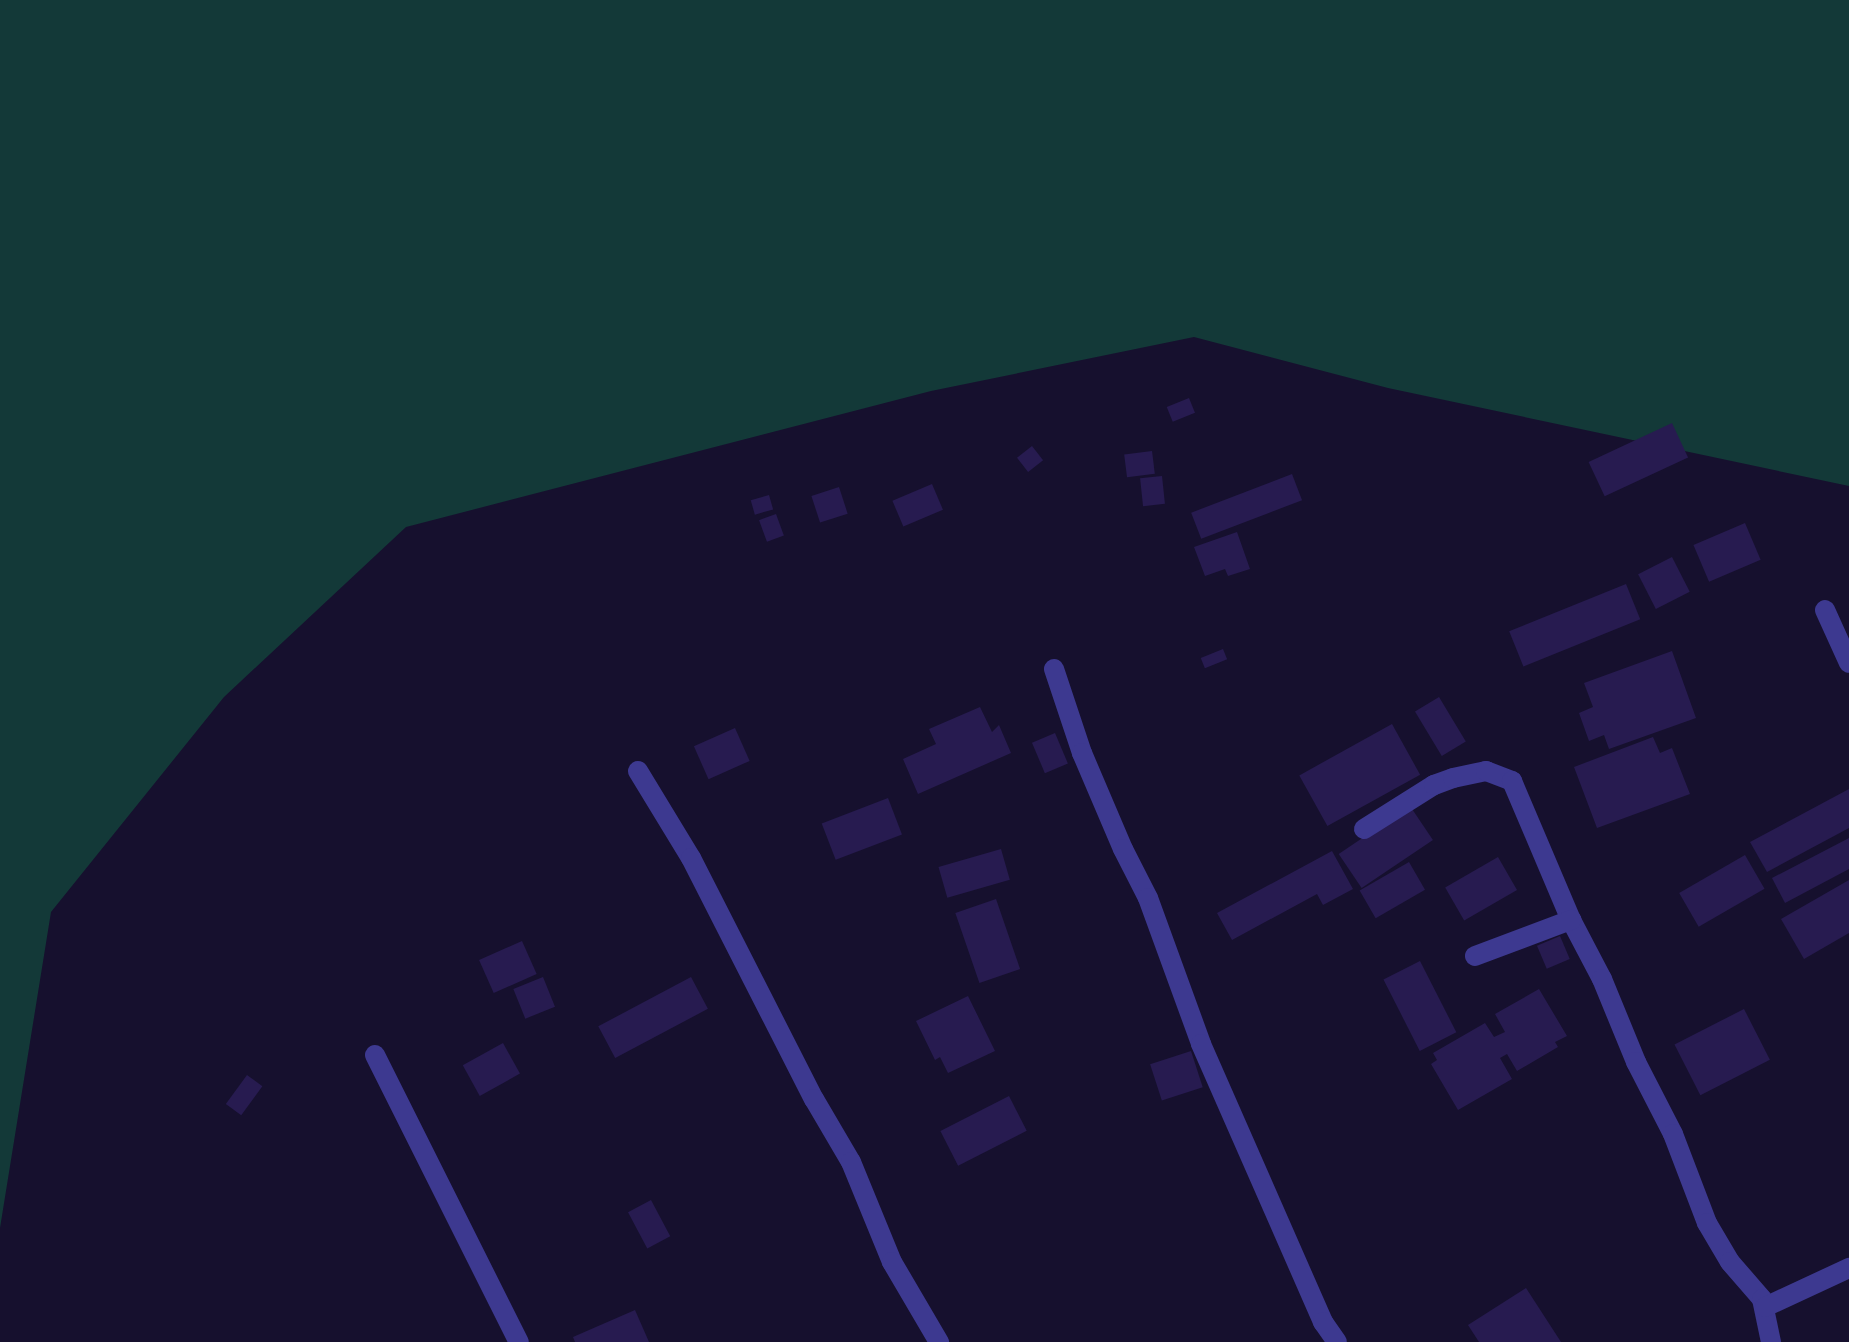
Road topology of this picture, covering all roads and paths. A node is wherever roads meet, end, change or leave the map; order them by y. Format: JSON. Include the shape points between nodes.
{"nodes":[{"id":1,"x":1825,"y":610,"type":"dead end"},
{"id":2,"x":1849,"y":663,"type":"edge"},
{"id":3,"x":1054,"y":669,"type":"dead end"},
{"id":4,"x":638,"y":771,"type":"dead end"},
{"id":5,"x":1364,"y":829,"type":"dead end"},
{"id":6,"x":1571,"y":920,"type":"junction"},
{"id":7,"x":1475,"y":956,"type":"dead end"},
{"id":8,"x":375,"y":1055,"type":"dead end"},
{"id":9,"x":1849,"y":1268,"type":"edge"},
{"id":10,"x":1765,"y":1307,"type":"junction"},
{"id":11,"x":519,"y":1342,"type":"edge"},
{"id":12,"x":939,"y":1342,"type":"edge"},
{"id":13,"x":1337,"y":1342,"type":"edge"},
{"id":14,"x":1771,"y":1342,"type":"edge"}],
"edges":[{"from":1,"to":2,"type":"street"},
{"from":3,"to":13,"type":"street","via":[[1082,753],[1173,961],[1201,1044],[1323,1322]]},
{"from":4,"to":12,"type":"street","via":[[691,858],[851,1162],[892,1262]]},
{"from":5,"to":6,"type":"street","via":[[1434,785],[1486,771],[1502,775],[1520,793]]},
{"from":6,"to":7,"type":"street"},
{"from":6,"to":10,"type":"street","via":[[1673,1134],[1707,1223]]},
{"from":8,"to":11,"type":"street"},
{"from":9,"to":10,"type":"street"},
{"from":10,"to":14,"type":"street"}]}
